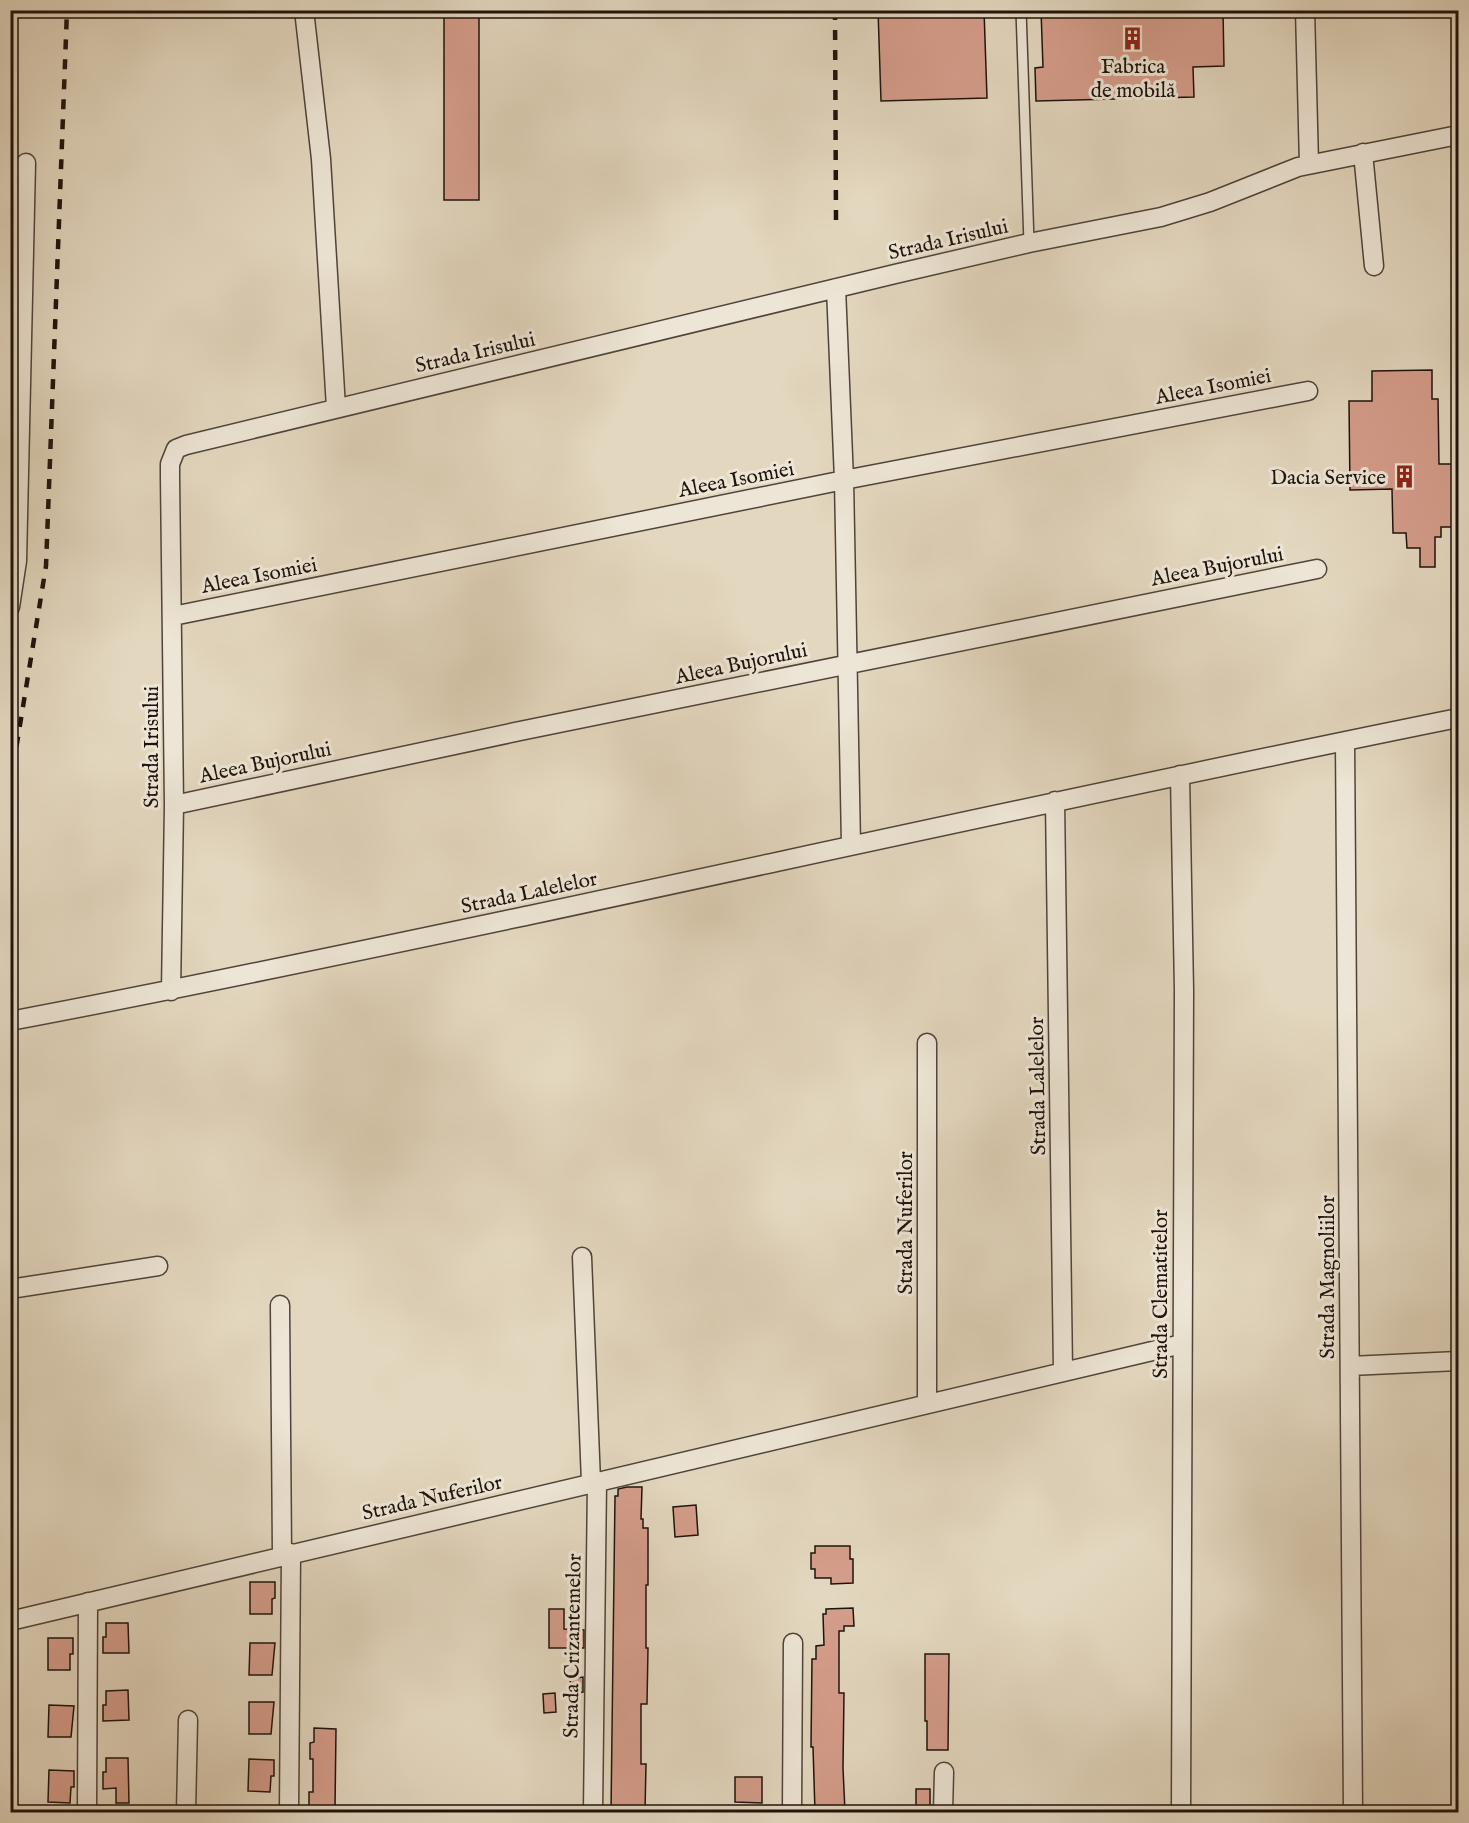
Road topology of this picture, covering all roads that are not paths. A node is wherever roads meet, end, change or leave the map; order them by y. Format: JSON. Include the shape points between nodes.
{"nodes":[{"id":1,"x":304,"y":10,"type":"edge"},
{"id":2,"x":1021,"y":10,"type":"edge"},
{"id":3,"x":1305,"y":10,"type":"edge"},
{"id":4,"x":1458,"y":135,"type":"edge"},
{"id":5,"x":1363,"y":153,"type":"junction"},
{"id":6,"x":26,"y":164,"type":"dead end"},
{"id":7,"x":1310,"y":164,"type":"junction"},
{"id":8,"x":1029,"y":243,"type":"junction"},
{"id":9,"x":1374,"y":266,"type":"dead end"},
{"id":10,"x":836,"y":288,"type":"junction"},
{"id":11,"x":1308,"y":391,"type":"dead end"},
{"id":12,"x":336,"y":408,"type":"junction"},
{"id":13,"x":844,"y":480,"type":"junction"},
{"id":14,"x":1317,"y":568,"type":"dead end"},
{"id":15,"x":10,"y":607,"type":"edge"},
{"id":16,"x":173,"y":616,"type":"junction"},
{"id":17,"x":848,"y":664,"type":"junction"},
{"id":18,"x":1458,"y":718,"type":"edge"},
{"id":19,"x":1345,"y":741,"type":"junction"},
{"id":20,"x":1180,"y":775,"type":"junction"},
{"id":21,"x":1056,"y":801,"type":"junction"},
{"id":22,"x":174,"y":805,"type":"junction"},
{"id":23,"x":851,"y":845,"type":"junction"},
{"id":24,"x":171,"y":991,"type":"junction"},
{"id":25,"x":10,"y":1021,"type":"edge"},
{"id":26,"x":927,"y":1043,"type":"dead end"},
{"id":27,"x":582,"y":1257,"type":"dead end"},
{"id":28,"x":158,"y":1266,"type":"dead end"},
{"id":29,"x":10,"y":1289,"type":"edge"},
{"id":30,"x":280,"y":1305,"type":"dead end"},
{"id":31,"x":1182,"y":1344,"type":"junction"},
{"id":32,"x":1458,"y":1361,"type":"edge"},
{"id":33,"x":1350,"y":1366,"type":"junction"},
{"id":34,"x":1063,"y":1371,"type":"junction"},
{"id":35,"x":927,"y":1403,"type":"junction"},
{"id":36,"x":594,"y":1482,"type":"junction"},
{"id":37,"x":287,"y":1554,"type":"junction"},
{"id":38,"x":88,"y":1602,"type":"junction"},
{"id":39,"x":10,"y":1621,"type":"edge"},
{"id":40,"x":793,"y":1643,"type":"dead end"},
{"id":41,"x":188,"y":1720,"type":"dead end"},
{"id":42,"x":944,"y":1772,"type":"dead end"},
{"id":43,"x":87,"y":1812,"type":"edge"},
{"id":44,"x":186,"y":1812,"type":"edge"},
{"id":45,"x":289,"y":1812,"type":"edge"},
{"id":46,"x":592,"y":1812,"type":"edge"},
{"id":47,"x":792,"y":1812,"type":"edge"},
{"id":48,"x":943,"y":1812,"type":"edge"},
{"id":49,"x":1181,"y":1812,"type":"edge"},
{"id":50,"x":1353,"y":1812,"type":"edge"}],
"edges":[{"from":1,"to":12,"type":"street","via":[[321,159]]},
{"from":2,"to":8,"type":"lane"},
{"from":3,"to":7,"type":"street"},
{"from":4,"to":5,"type":"street","name":"Strada Irisului"},
{"from":5,"to":7,"type":"street","name":"Strada Irisului"},
{"from":5,"to":9,"type":"street"},
{"from":6,"to":15,"type":"street","via":[[17,561]]},
{"from":7,"to":8,"type":"street","name":"Strada Irisului","via":[[1188,209]]},
{"from":8,"to":10,"type":"street","name":"Strada Irisului"},
{"from":10,"to":12,"type":"street","name":"Strada Irisului"},
{"from":10,"to":13,"type":"street"},
{"from":11,"to":13,"type":"street","name":"Aleea Isomiei"},
{"from":12,"to":16,"type":"street","name":"Strada Irisului","via":[[176,449],[170,477]]},
{"from":13,"to":16,"type":"street","name":"Aleea Isomiei"},
{"from":13,"to":17,"type":"street"},
{"from":14,"to":17,"type":"street","name":"Aleea Bujorului"},
{"from":16,"to":22,"type":"street","name":"Strada Irisului"},
{"from":17,"to":22,"type":"street","name":"Aleea Bujorului"},
{"from":17,"to":23,"type":"street"},
{"from":18,"to":19,"type":"street","name":"Strada Lalelelor"},
{"from":19,"to":20,"type":"street","name":"Strada Lalelelor"},
{"from":19,"to":33,"type":"street","name":"Strada Magnoliilor"},
{"from":20,"to":21,"type":"street","name":"Strada Lalelelor"},
{"from":20,"to":31,"type":"street","name":"Strada Clematitelor","via":[[1184,992]]},
{"from":21,"to":23,"type":"street","name":"Strada Lalelelor"},
{"from":21,"to":34,"type":"street","name":"Strada Lalelelor"},
{"from":22,"to":24,"type":"street","name":"Strada Irisului"},
{"from":23,"to":24,"type":"street","name":"Strada Lalelelor"},
{"from":24,"to":25,"type":"street","name":"Strada Lalelelor"},
{"from":26,"to":35,"type":"street","name":"Strada Nuferilor"},
{"from":27,"to":36,"type":"street"},
{"from":28,"to":29,"type":"street"},
{"from":30,"to":37,"type":"street"},
{"from":31,"to":34,"type":"street","name":"Strada Nuferilor"},
{"from":31,"to":49,"type":"street","name":"Strada Clematitelor"},
{"from":32,"to":33,"type":"street"},
{"from":33,"to":50,"type":"street","name":"Strada Magnoliilor"},
{"from":34,"to":35,"type":"street","name":"Strada Nuferilor"},
{"from":35,"to":36,"type":"street","name":"Strada Nuferilor"},
{"from":36,"to":37,"type":"street","name":"Strada Nuferilor"},
{"from":36,"to":46,"type":"street","name":"Strada Crizantemelor"},
{"from":37,"to":38,"type":"street","name":"Strada Nuferilor"},
{"from":37,"to":45,"type":"street"},
{"from":38,"to":39,"type":"street","name":"Strada Nuferilor"},
{"from":38,"to":43,"type":"street"},
{"from":40,"to":47,"type":"street"},
{"from":41,"to":44,"type":"street"},
{"from":42,"to":48,"type":"street"}]}
